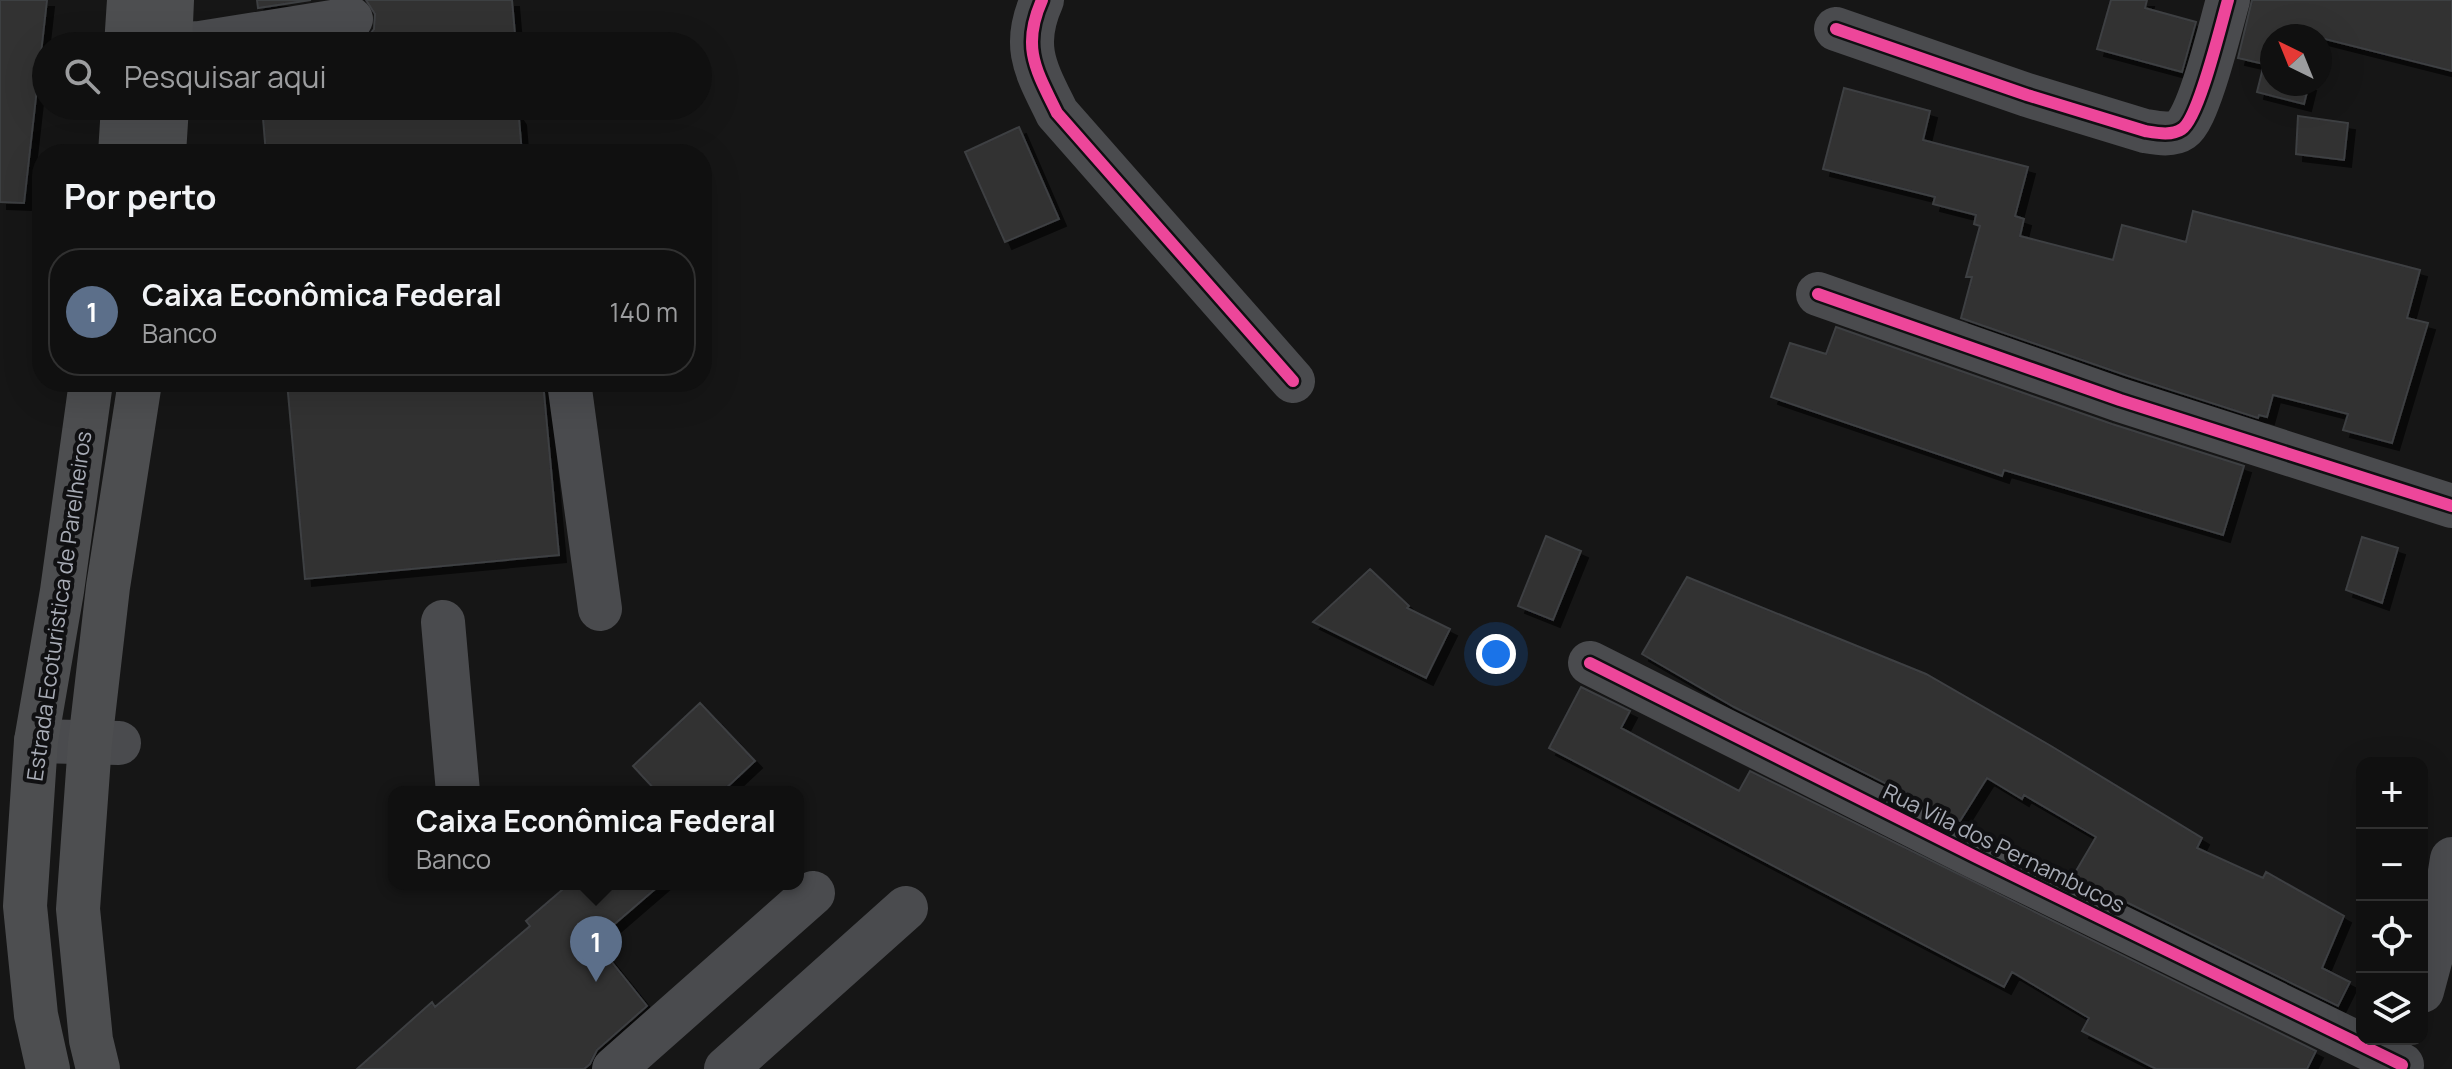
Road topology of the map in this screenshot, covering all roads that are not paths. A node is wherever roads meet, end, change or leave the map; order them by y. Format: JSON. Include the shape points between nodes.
{"nodes":[{"id":1,"x":129,"y":0,"type":"edge"},
{"id":2,"x":172,"y":0,"type":"edge"},
{"id":3,"x":1042,"y":0,"type":"edge"},
{"id":4,"x":2228,"y":0,"type":"edge"},
{"id":5,"x":351,"y":19,"type":"dead end"},
{"id":6,"x":1836,"y":29,"type":"dead end"},
{"id":7,"x":127,"y":32,"type":"edge"},
{"id":8,"x":171,"y":32,"type":"edge"},
{"id":9,"x":269,"y":32,"type":"edge"},
{"id":10,"x":122,"y":120,"type":"edge"},
{"id":11,"x":166,"y":120,"type":"edge"},
{"id":12,"x":121,"y":144,"type":"edge"},
{"id":13,"x":165,"y":144,"type":"edge"},
{"id":14,"x":1818,"y":294,"type":"dead end"},
{"id":15,"x":1293,"y":381,"type":"dead end"},
{"id":16,"x":90,"y":392,"type":"edge"},
{"id":17,"x":138,"y":392,"type":"edge"},
{"id":18,"x":570,"y":392,"type":"edge"},
{"id":19,"x":2452,"y":506,"type":"edge"},
{"id":20,"x":600,"y":609,"type":"dead end"},
{"id":21,"x":443,"y":622,"type":"dead end"},
{"id":22,"x":1590,"y":663,"type":"dead end"},
{"id":23,"x":36,"y":741,"type":"junction"},
{"id":24,"x":104,"y":743,"type":"junction"},
{"id":25,"x":457,"y":786,"type":"edge"},
{"id":26,"x":2452,"y":859,"type":"edge"},
{"id":27,"x":813,"y":893,"type":"dead end"},
{"id":28,"x":906,"y":908,"type":"dead end"},
{"id":29,"x":2448,"y":910,"type":"edge"},
{"id":30,"x":2428,"y":973,"type":"edge"},
{"id":31,"x":2404,"y":1058,"type":"edge"},
{"id":32,"x":48,"y":1069,"type":"edge"},
{"id":33,"x":98,"y":1069,"type":"edge"},
{"id":34,"x":614,"y":1069,"type":"edge"},
{"id":35,"x":726,"y":1069,"type":"edge"}],
"edges":[{"from":1,"to":7,"type":"main road"},
{"from":2,"to":8,"type":"main road"},
{"from":3,"to":15,"type":"street","via":[[1032,21],[1033,63],[1057,113]]},
{"from":4,"to":6,"type":"street","via":[[2194,114],[2182,130],[2165,134],[2027,95]]},
{"from":5,"to":9,"type":"street"},
{"from":10,"to":12,"type":"main road"},
{"from":11,"to":13,"type":"main road"},
{"from":14,"to":19,"type":"street","via":[[2120,400]]},
{"from":16,"to":23,"type":"main road","name":"Estrada Ecoturistica de Parelheiros"},
{"from":17,"to":24,"type":"main road","via":[[108,587]]},
{"from":18,"to":20,"type":"street"},
{"from":21,"to":25,"type":"street"},
{"from":22,"to":31,"type":"street","name":"Rua Vila dos Pernambucos","via":[[1976,857]]},
{"from":23,"to":24,"type":"street"},
{"from":23,"to":32,"type":"main road","name":"Estrada Ecoturistica de Parelheiros","via":[[25,906],[36,1015]]},
{"from":24,"to":33,"type":"main road","via":[[78,909]]},
{"from":26,"to":29,"type":"street"},
{"from":27,"to":34,"type":"street"},
{"from":28,"to":35,"type":"street"},
{"from":29,"to":30,"type":"street"}]}
